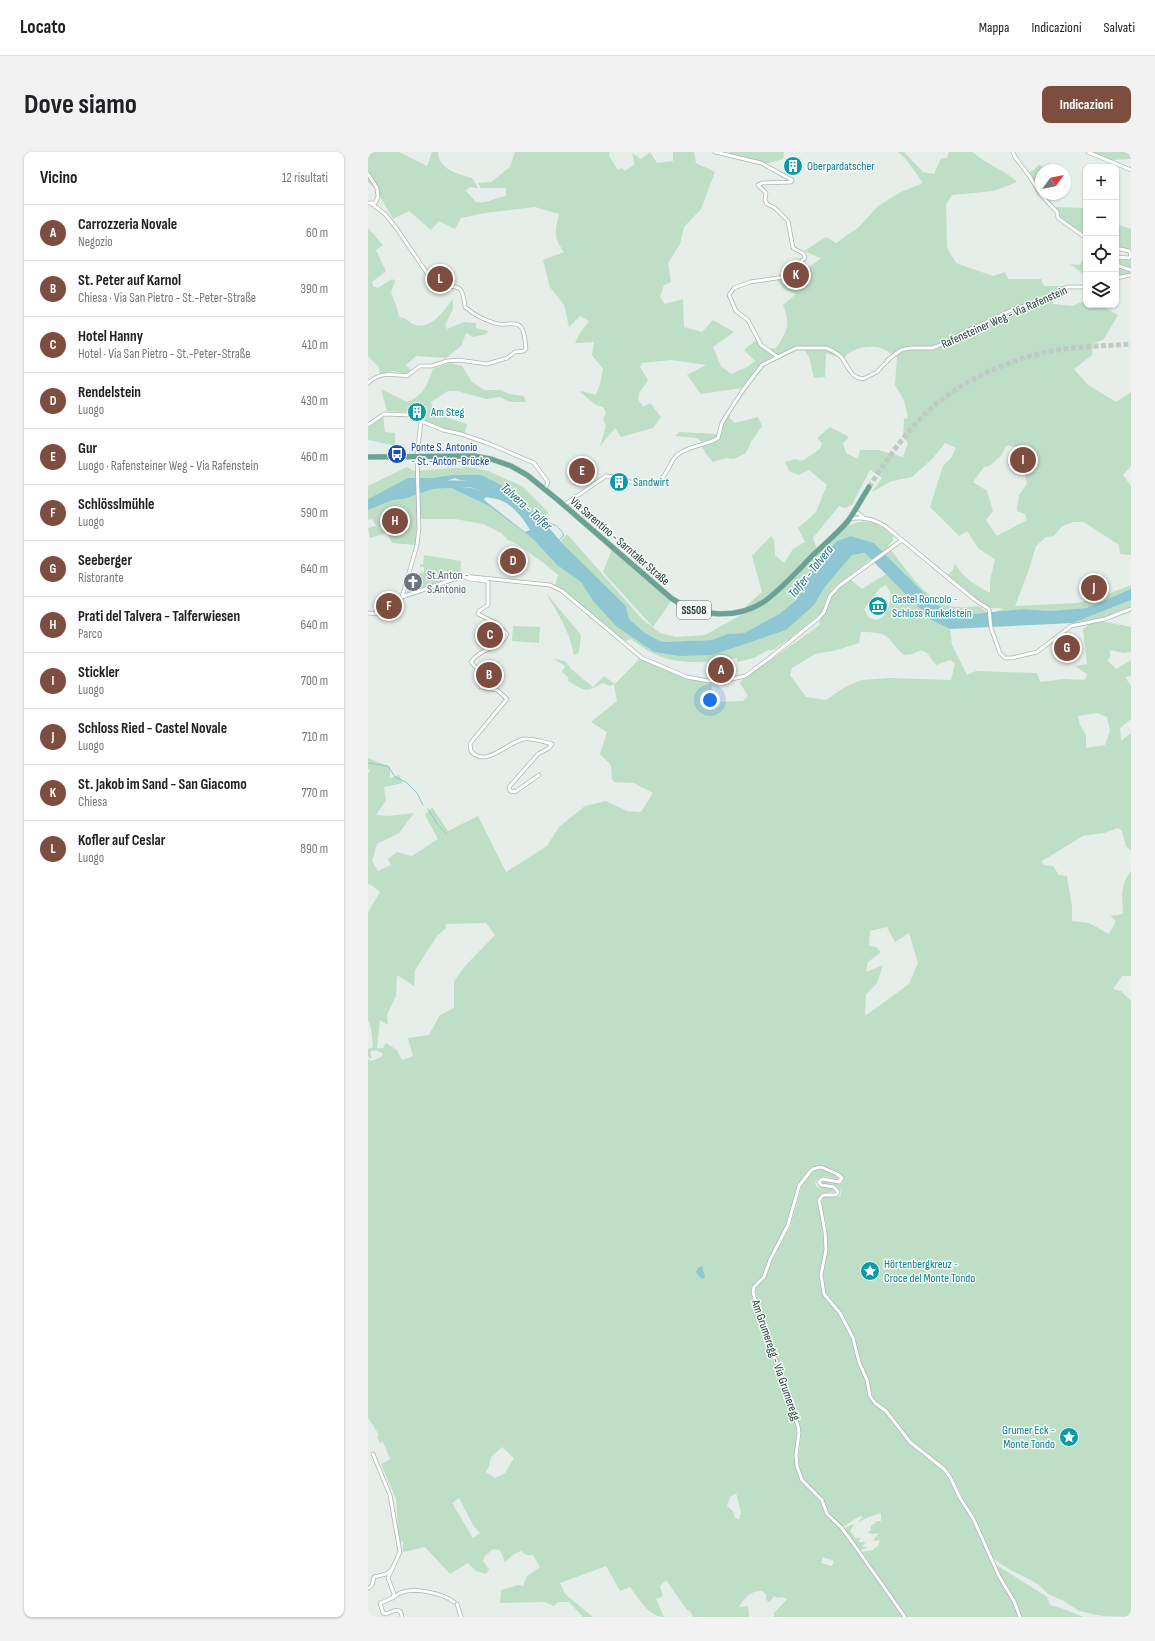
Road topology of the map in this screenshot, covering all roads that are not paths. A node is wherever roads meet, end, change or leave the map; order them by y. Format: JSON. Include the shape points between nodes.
{"nodes":[{"id":1,"x":715,"y":152,"type":"edge"},
{"id":2,"x":1013,"y":152,"type":"edge"},
{"id":3,"x":1088,"y":152,"type":"edge"},
{"id":4,"x":1131,"y":170,"type":"edge"},
{"id":5,"x":368,"y":174,"type":"edge"},
{"id":6,"x":370,"y":203,"type":"edge"},
{"id":7,"x":1083,"y":236,"type":"edge"},
{"id":8,"x":1119,"y":249,"type":"edge"},
{"id":9,"x":1119,"y":257,"type":"edge"},
{"id":10,"x":1119,"y":266,"type":"edge"},
{"id":11,"x":1131,"y":270,"type":"edge"},
{"id":12,"x":1131,"y":275,"type":"edge"},
{"id":13,"x":1119,"y":277,"type":"edge"},
{"id":14,"x":1083,"y":286,"type":"edge"},
{"id":15,"x":778,"y":357,"type":"junction"},
{"id":16,"x":368,"y":383,"type":"edge"},
{"id":17,"x":421,"y":421,"type":"junction"},
{"id":18,"x":368,"y":425,"type":"edge"},
{"id":19,"x":368,"y":458,"type":"edge"},
{"id":20,"x":417,"y":460,"type":"junction"},
{"id":21,"x":869,"y":487,"type":"tunnel mouth"},
{"id":22,"x":545,"y":489,"type":"junction"},
{"id":23,"x":564,"y":505,"type":"junction"},
{"id":24,"x":856,"y":513,"type":"junction"},
{"id":25,"x":856,"y":518,"type":"junction"},
{"id":26,"x":864,"y":518,"type":"junction"},
{"id":27,"x":848,"y":520,"type":"junction"},
{"id":28,"x":902,"y":540,"type":"junction"},
{"id":29,"x":463,"y":576,"type":"junction"},
{"id":30,"x":402,"y":597,"type":"junction"},
{"id":31,"x":1131,"y":609,"type":"edge"},
{"id":32,"x":368,"y":613,"type":"edge"},
{"id":33,"x":539,"y":775,"type":"dead end"},
{"id":34,"x":374,"y":1454,"type":"dead end"},
{"id":35,"x":392,"y":1570,"type":"junction"},
{"id":36,"x":369,"y":1588,"type":"dead end"},
{"id":37,"x":394,"y":1598,"type":"junction"},
{"id":38,"x":402,"y":1617,"type":"edge"},
{"id":39,"x":461,"y":1617,"type":"edge"},
{"id":40,"x":905,"y":1617,"type":"edge"},
{"id":41,"x":1020,"y":1617,"type":"edge"}],
"edges":[{"from":1,"to":15,"type":"street","via":[[761,163],[792,180],[758,185],[766,193],[767,204],[788,221],[793,248],[806,258],[784,277],[750,282],[734,288],[729,295],[736,311],[748,320],[761,345]]},
{"from":2,"to":7,"type":"street","via":[[1040,195],[1057,212],[1058,218]]},
{"from":3,"to":4,"type":"street"},
{"from":5,"to":6,"type":"street","via":[[378,194],[376,202]]},
{"from":6,"to":16,"type":"street","via":[[385,214],[397,229],[433,282],[443,287],[459,288],[464,295],[465,307],[479,316],[498,324],[520,326],[526,348],[492,363],[447,361],[432,366],[420,366],[407,376],[379,376]]},
{"from":8,"to":9,"type":"street","via":[[1129,251],[1131,255],[1129,258]]},
{"from":10,"to":11,"type":"street"},
{"from":12,"to":13,"type":"street"},
{"from":14,"to":15,"type":"street","name":"Rafensteiner Weg - Via Rafenstein","via":[[1067,287],[1041,301],[1014,309],[938,346],[901,350],[888,359],[877,372],[863,379],[849,372],[842,358],[826,348],[796,348]]},
{"from":15,"to":23,"type":"street","name":"Rafensteiner Weg - Via Rafenstein","via":[[762,365],[746,385],[724,420],[718,438],[679,454],[660,481],[630,482],[620,477],[606,476]]},
{"from":17,"to":18,"type":"street","via":[[410,415],[384,414]]},
{"from":17,"to":20,"type":"street"},
{"from":17,"to":22,"type":"street","via":[[490,444],[534,463],[548,482]]},
{"from":19,"to":20,"type":"main road","name":"Via Sarentino - Sarntaler Straße"},
{"from":20,"to":22,"type":"main road","name":"Via Sarentino - Sarntaler Straße","via":[[474,456],[491,459],[511,466]]},
{"from":20,"to":30,"type":"street","via":[[419,528],[417,545]]},
{"from":21,"to":24,"type":"main road","number":"SS508"},
{"from":22,"to":23,"type":"main road","name":"Via Sarentino - Sarntaler Straße"},
{"from":23,"to":27,"type":"main road","name":"Via Sarentino - Sarntaler Straße","number":"SS508","via":[[671,598],[690,608],[712,614],[738,612],[764,602]]},
{"from":24,"to":25,"type":"street"},
{"from":24,"to":26,"type":"street"},
{"from":24,"to":27,"type":"main road","name":"Via Sarentino - Sarntaler Straße","number":"SS508"},
{"from":25,"to":26,"type":"street"},
{"from":25,"to":27,"type":"street"},
{"from":26,"to":28,"type":"street","via":[[880,522]]},
{"from":28,"to":29,"type":"street","via":[[834,590],[820,618],[767,660],[745,676],[723,681],[687,677],[642,658],[557,587]]},
{"from":28,"to":31,"type":"street","via":[[990,610],[990,628],[1000,653],[1005,658],[1037,652],[1071,626],[1105,619]]},
{"from":29,"to":30,"type":"street"},
{"from":29,"to":33,"type":"street","via":[[468,580],[488,582],[488,605],[478,614],[496,623],[508,634],[503,641],[477,654],[471,662],[481,675],[481,687],[497,690],[508,699],[470,744],[471,751],[478,756],[488,756],[524,739],[552,744],[538,754],[509,790],[515,792]]},
{"from":30,"to":32,"type":"street","via":[[395,607],[383,614]]},
{"from":34,"to":35,"type":"street","via":[[390,1495],[400,1552]]},
{"from":35,"to":36,"type":"street","via":[[374,1577]]},
{"from":35,"to":37,"type":"street","via":[[388,1578]]},
{"from":37,"to":38,"type":"street","via":[[380,1603],[383,1613],[399,1610]]},
{"from":37,"to":39,"type":"street","via":[[416,1590],[449,1598],[456,1603]]},
{"from":40,"to":41,"type":"street","name":"Am Grumeregg - Via Grumeregg","via":[[841,1527],[827,1514],[822,1500],[802,1480],[796,1455],[798,1426],[754,1302],[754,1287],[764,1277],[788,1225],[799,1186],[816,1168],[826,1168],[842,1178],[839,1182],[822,1179],[819,1182],[821,1185],[834,1187],[838,1192],[836,1195],[823,1195],[819,1200],[826,1250],[821,1275],[822,1284],[824,1294],[840,1313],[853,1338],[870,1396],[886,1411],[910,1442],[944,1469],[950,1477],[973,1518]]}]}
